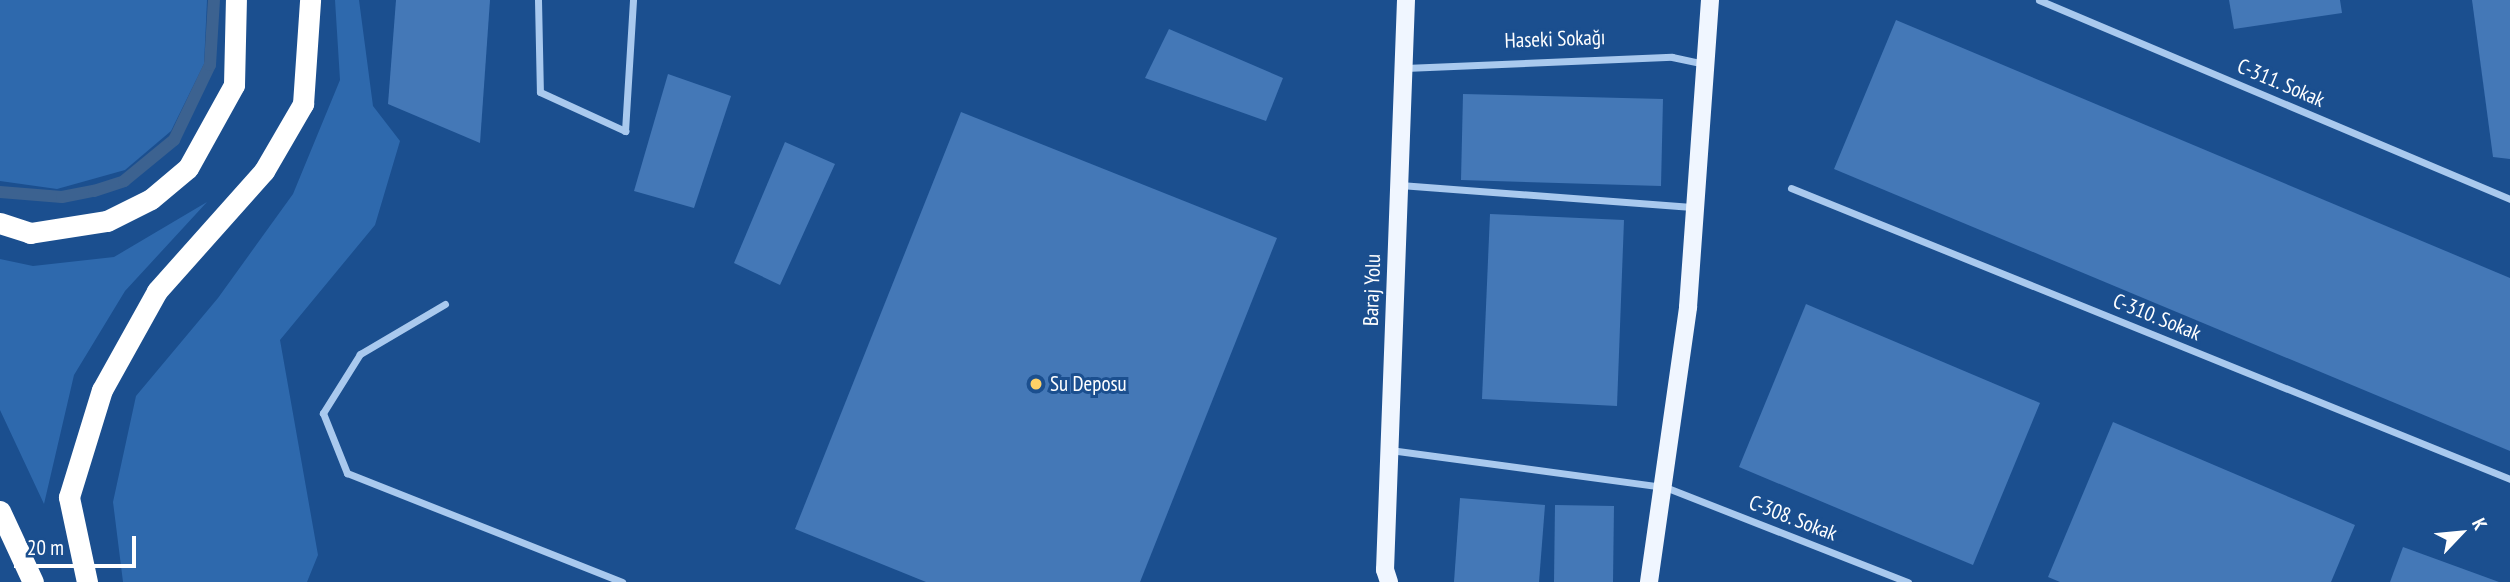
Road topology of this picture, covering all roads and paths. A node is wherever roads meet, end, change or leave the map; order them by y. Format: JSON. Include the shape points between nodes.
{"nodes":[{"id":1,"x":236,"y":0,"type":"edge"},
{"id":2,"x":310,"y":0,"type":"edge"},
{"id":3,"x":538,"y":0,"type":"edge"},
{"id":4,"x":633,"y":0,"type":"edge"},
{"id":5,"x":1406,"y":0,"type":"edge"},
{"id":6,"x":1710,"y":0,"type":"edge"},
{"id":7,"x":2039,"y":0,"type":"edge"},
{"id":8,"x":1708,"y":65,"type":"junction"},
{"id":9,"x":1404,"y":68,"type":"junction"},
{"id":10,"x":1399,"y":185,"type":"junction"},
{"id":11,"x":1791,"y":188,"type":"dead end"},
{"id":12,"x":2510,"y":199,"type":"edge"},
{"id":13,"x":1696,"y":207,"type":"junction"},
{"id":14,"x":0,"y":223,"type":"edge"},
{"id":15,"x":445,"y":303,"type":"dead end"},
{"id":16,"x":1390,"y":450,"type":"junction"},
{"id":17,"x":2510,"y":479,"type":"edge"},
{"id":18,"x":1665,"y":487,"type":"junction"},
{"id":19,"x":0,"y":511,"type":"edge"},
{"id":20,"x":33,"y":582,"type":"edge"},
{"id":21,"x":87,"y":582,"type":"edge"},
{"id":22,"x":622,"y":582,"type":"edge"},
{"id":23,"x":1389,"y":582,"type":"edge"},
{"id":24,"x":1649,"y":582,"type":"edge"},
{"id":25,"x":1908,"y":582,"type":"edge"}],
"edges":[{"from":1,"to":14,"type":"highway","via":[[234,85],[188,168],[151,199],[107,221],[30,233]]},
{"from":2,"to":21,"type":"highway","via":[[303,104],[264,171],[157,291],[102,390],[69,497]]},
{"from":3,"to":4,"type":"street","via":[[540,92],[625,131]]},
{"from":5,"to":9,"type":"main road","name":"Baraj Yolu"},
{"from":6,"to":8,"type":"main road"},
{"from":7,"to":12,"type":"street","name":"C-311. Sokak"},
{"from":8,"to":9,"type":"street","name":"Haseki Sokağı","via":[[1672,57]]},
{"from":8,"to":13,"type":"main road"},
{"from":9,"to":10,"type":"main road","name":"Baraj Yolu"},
{"from":10,"to":13,"type":"street"},
{"from":10,"to":16,"type":"main road","name":"Baraj Yolu"},
{"from":11,"to":17,"type":"street","name":"C-310. Sokak"},
{"from":13,"to":18,"type":"main road"},
{"from":15,"to":22,"type":"street","via":[[360,354],[323,413],[346,473]]},
{"from":16,"to":18,"type":"street"},
{"from":16,"to":23,"type":"main road","name":"Baraj Yolu","via":[[1385,570]]},
{"from":18,"to":24,"type":"main road"},
{"from":18,"to":25,"type":"street","name":"C-308. Sokak"},
{"from":19,"to":20,"type":"highway"}]}
